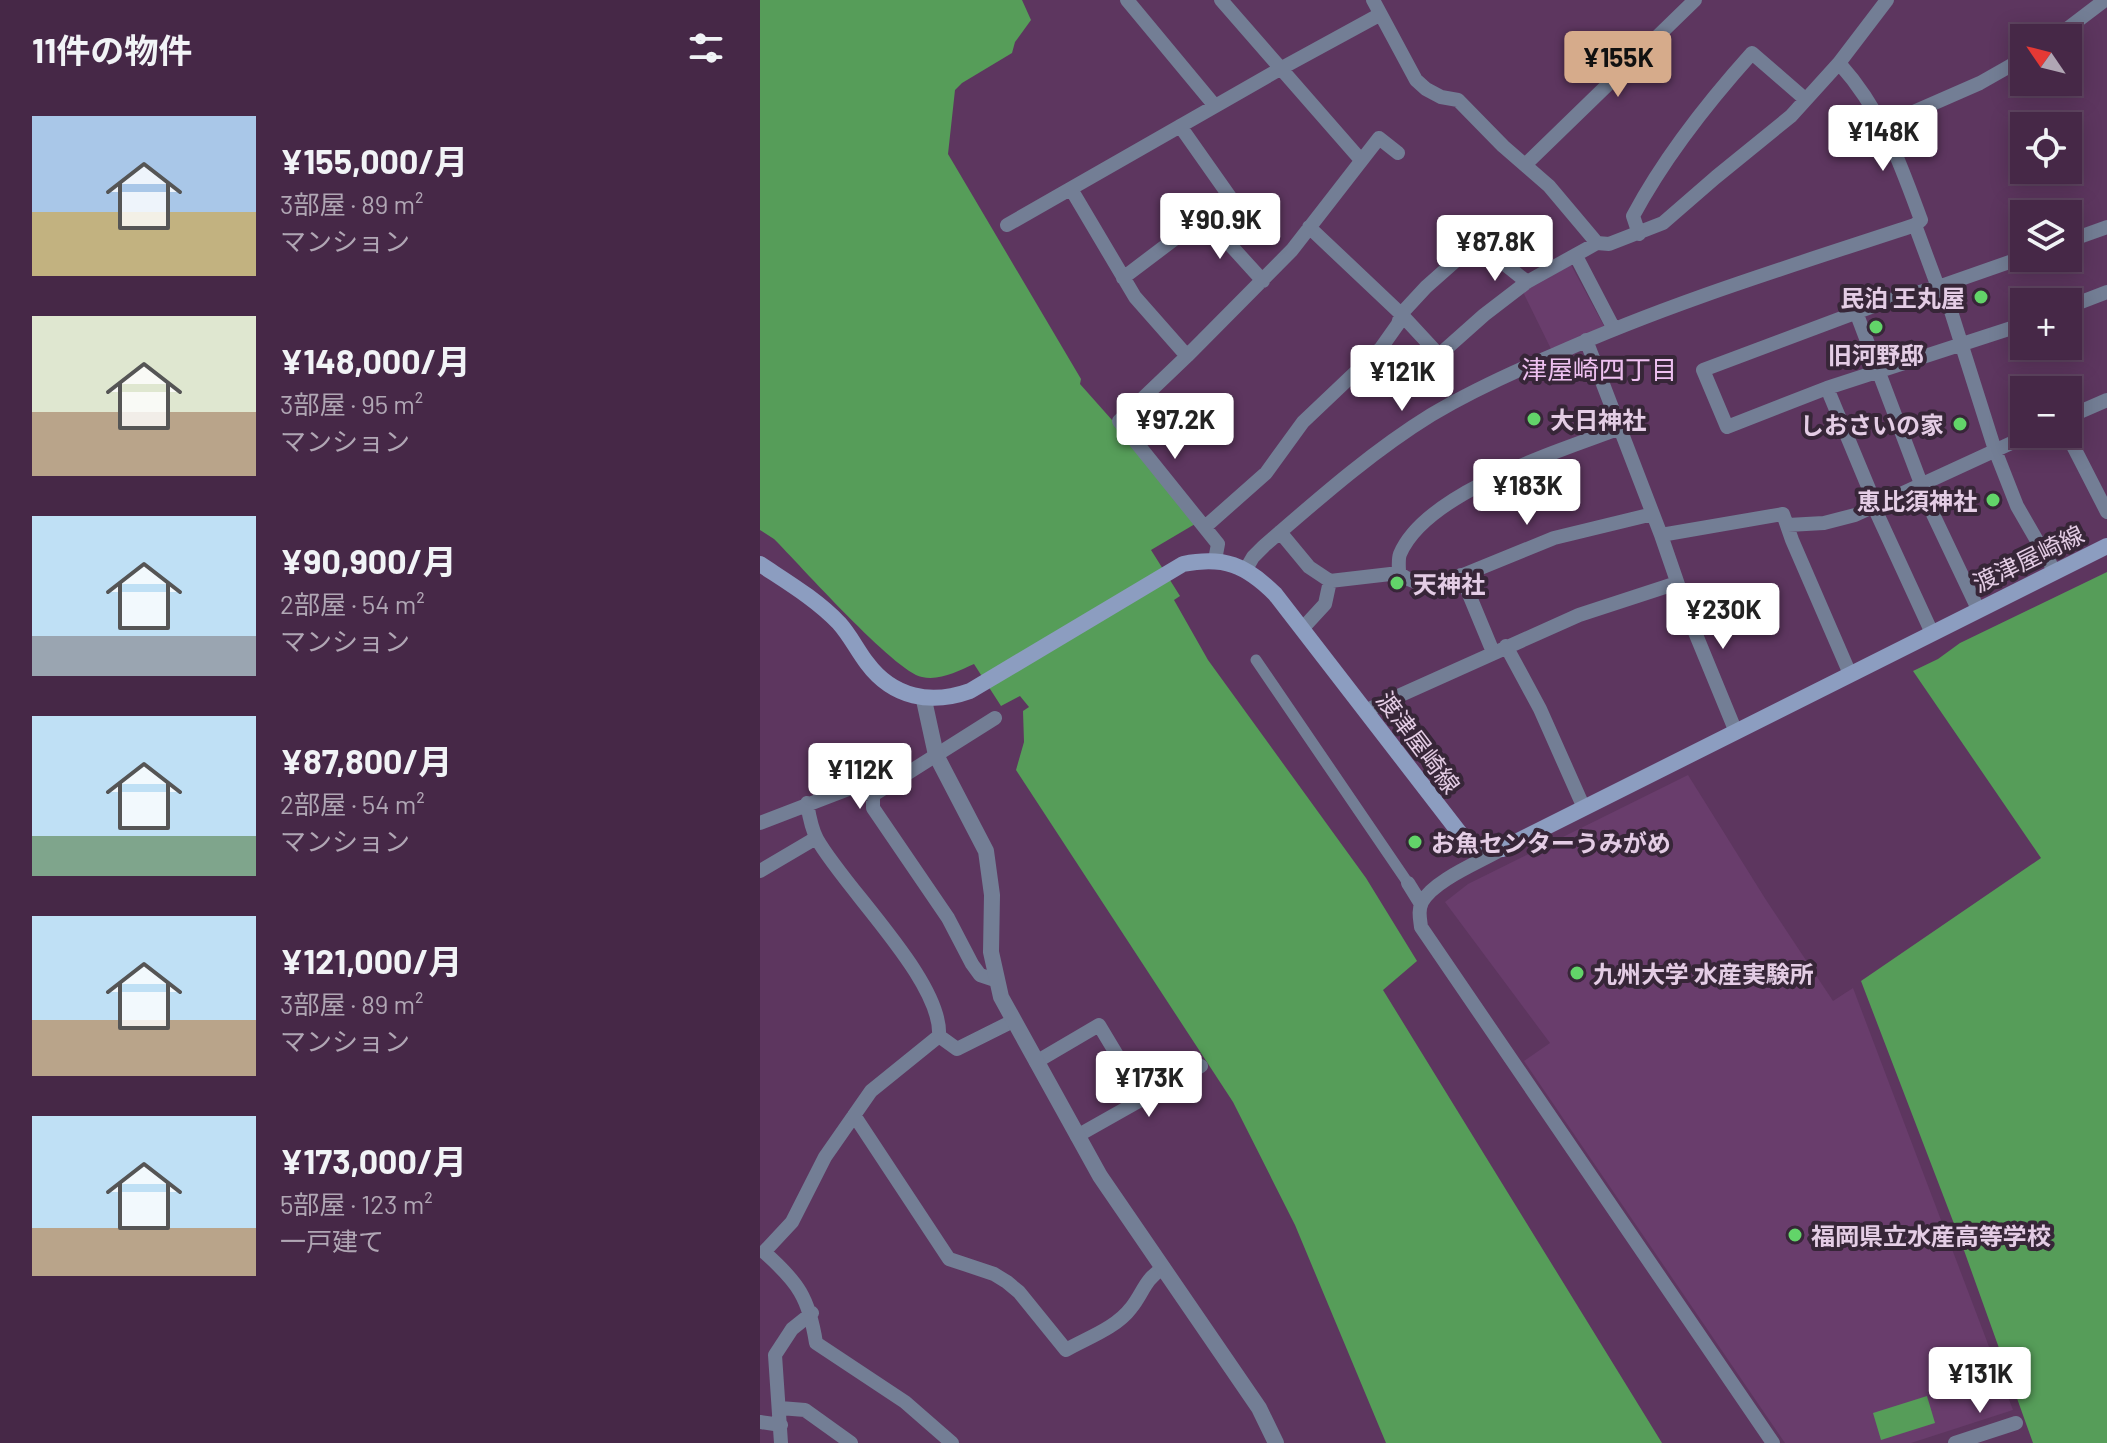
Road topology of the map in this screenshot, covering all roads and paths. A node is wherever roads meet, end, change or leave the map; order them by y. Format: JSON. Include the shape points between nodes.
{"nodes":[{"id":1,"x":1127,"y":0,"type":"edge"},
{"id":2,"x":1221,"y":0,"type":"edge"},
{"id":3,"x":1373,"y":0,"type":"edge"},
{"id":4,"x":1887,"y":0,"type":"edge"},
{"id":5,"x":2105,"y":0,"type":"edge"},
{"id":6,"x":1686,"y":3,"type":"edge"},
{"id":7,"x":1379,"y":15,"type":"junction"},
{"id":8,"x":2073,"y":24,"type":"edge"},
{"id":9,"x":1839,"y":63,"type":"junction"},
{"id":10,"x":2010,"y":66,"type":"edge"},
{"id":11,"x":1280,"y":69,"type":"junction"},
{"id":12,"x":1805,"y":99,"type":"junction"},
{"id":13,"x":1215,"y":106,"type":"junction"},
{"id":14,"x":1884,"y":125,"type":"junction"},
{"id":15,"x":1180,"y":126,"type":"junction"},
{"id":16,"x":1398,"y":153,"type":"dead end"},
{"id":17,"x":1360,"y":159,"type":"junction"},
{"id":18,"x":1525,"y":165,"type":"junction"},
{"id":19,"x":1071,"y":189,"type":"junction"},
{"id":20,"x":1204,"y":216,"type":"junction"},
{"id":21,"x":1007,"y":225,"type":"dead end"},
{"id":22,"x":1915,"y":225,"type":"junction"},
{"id":23,"x":1309,"y":227,"type":"junction"},
{"id":24,"x":2107,"y":227,"type":"edge"},
{"id":25,"x":1639,"y":234,"type":"junction"},
{"id":26,"x":2082,"y":236,"type":"edge"},
{"id":27,"x":1597,"y":243,"type":"junction"},
{"id":28,"x":1576,"y":256,"type":"junction"},
{"id":29,"x":2010,"y":262,"type":"edge"},
{"id":30,"x":1123,"y":278,"type":"junction"},
{"id":31,"x":1263,"y":281,"type":"junction"},
{"id":32,"x":1527,"y":282,"type":"junction"},
{"id":33,"x":1940,"y":287,"type":"junction"},
{"id":34,"x":2107,"y":292,"type":"edge"},
{"id":35,"x":2082,"y":302,"type":"edge"},
{"id":36,"x":1856,"y":312,"type":"junction"},
{"id":37,"x":1401,"y":314,"type":"junction"},
{"id":38,"x":1614,"y":329,"type":"junction"},
{"id":39,"x":2010,"y":329,"type":"edge"},
{"id":40,"x":1586,"y":340,"type":"junction"},
{"id":41,"x":1962,"y":345,"type":"junction"},
{"id":42,"x":1187,"y":356,"type":"junction"},
{"id":43,"x":1878,"y":371,"type":"junction"},
{"id":44,"x":1827,"y":388,"type":"junction"},
{"id":45,"x":2107,"y":400,"type":"edge"},
{"id":46,"x":2082,"y":411,"type":"edge"},
{"id":47,"x":1618,"y":429,"type":"junction"},
{"id":48,"x":2010,"y":443,"type":"edge"},
{"id":49,"x":2074,"y":448,"type":"edge"},
{"id":50,"x":1995,"y":450,"type":"junction"},
{"id":51,"x":1922,"y":485,"type":"junction"},
{"id":52,"x":1874,"y":507,"type":"junction"},
{"id":53,"x":2107,"y":512,"type":"edge"},
{"id":54,"x":1653,"y":514,"type":"junction"},
{"id":55,"x":1788,"y":525,"type":"junction"},
{"id":56,"x":1205,"y":527,"type":"junction"},
{"id":57,"x":1280,"y":532,"type":"junction"},
{"id":58,"x":1661,"y":535,"type":"junction"},
{"id":59,"x":2107,"y":546,"type":"edge"},
{"id":60,"x":1215,"y":560,"type":"junction"},
{"id":61,"x":760,"y":564,"type":"edge"},
{"id":62,"x":1246,"y":569,"type":"junction"},
{"id":63,"x":2055,"y":572,"type":"junction"},
{"id":64,"x":1399,"y":573,"type":"junction"},
{"id":65,"x":1461,"y":575,"type":"junction"},
{"id":66,"x":1330,"y":581,"type":"junction"},
{"id":67,"x":1677,"y":583,"type":"junction"},
{"id":68,"x":1978,"y":609,"type":"junction"},
{"id":69,"x":1302,"y":629,"type":"junction"},
{"id":70,"x":1932,"y":633,"type":"junction"},
{"id":71,"x":1499,"y":649,"type":"junction"},
{"id":72,"x":1256,"y":660,"type":"dead end"},
{"id":73,"x":1850,"y":674,"type":"junction"},
{"id":74,"x":924,"y":700,"type":"junction"},
{"id":75,"x":1365,"y":711,"type":"junction"},
{"id":76,"x":995,"y":718,"type":"dead end"},
{"id":77,"x":1736,"y":732,"type":"junction"},
{"id":78,"x":936,"y":755,"type":"junction"},
{"id":79,"x":873,"y":795,"type":"junction"},
{"id":80,"x":807,"y":803,"type":"junction"},
{"id":81,"x":1584,"y":808,"type":"junction"},
{"id":82,"x":761,"y":819,"type":"edge"},
{"id":83,"x":816,"y":838,"type":"junction"},
{"id":84,"x":1502,"y":849,"type":"junction"},
{"id":85,"x":760,"y":871,"type":"edge"},
{"id":86,"x":1408,"y":883,"type":"joint"},
{"id":87,"x":1421,"y":904,"type":"junction"},
{"id":88,"x":995,"y":980,"type":"junction"},
{"id":89,"x":1013,"y":1021,"type":"junction"},
{"id":90,"x":939,"y":1036,"type":"junction"},
{"id":91,"x":1036,"y":1062,"type":"junction"},
{"id":92,"x":1201,"y":1066,"type":"dead end"},
{"id":93,"x":1144,"y":1100,"type":"junction"},
{"id":94,"x":854,"y":1115,"type":"junction"},
{"id":95,"x":1077,"y":1136,"type":"junction"},
{"id":96,"x":1162,"y":1269,"type":"junction"},
{"id":97,"x":812,"y":1313,"type":"junction"},
{"id":98,"x":780,"y":1408,"type":"junction"},
{"id":99,"x":760,"y":1422,"type":"edge"},
{"id":100,"x":2016,"y":1423,"type":"dead end"},
{"id":101,"x":781,"y":1425,"type":"junction"},
{"id":102,"x":781,"y":1443,"type":"edge"},
{"id":103,"x":851,"y":1443,"type":"edge"},
{"id":104,"x":952,"y":1443,"type":"edge"},
{"id":105,"x":1276,"y":1443,"type":"edge"},
{"id":106,"x":1773,"y":1443,"type":"edge"},
{"id":107,"x":1955,"y":1443,"type":"edge"}],
"edges":[{"from":1,"to":13,"type":"street"},
{"from":2,"to":11,"type":"street"},
{"from":3,"to":7,"type":"street"},
{"from":4,"to":9,"type":"street"},
{"from":5,"to":8,"type":"street"},
{"from":6,"to":18,"type":"street"},
{"from":7,"to":11,"type":"street"},
{"from":7,"to":18,"type":"street","via":[[1416,80],[1441,97],[1458,100]]},
{"from":9,"to":12,"type":"street"},
{"from":9,"to":14,"type":"street"},
{"from":10,"to":14,"type":"street"},
{"from":11,"to":13,"type":"street"},
{"from":11,"to":17,"type":"street"},
{"from":12,"to":25,"type":"street","via":[[1663,223]]},
{"from":12,"to":25,"type":"street","via":[[1752,53],[1646,192],[1633,216]]},
{"from":13,"to":15,"type":"street"},
{"from":14,"to":22,"type":"street","via":[[1921,220]]},
{"from":15,"to":19,"type":"street"},
{"from":15,"to":20,"type":"street","via":[[1230,197]]},
{"from":16,"to":17,"type":"street","via":[[1379,138]]},
{"from":17,"to":23,"type":"street"},
{"from":18,"to":27,"type":"street"},
{"from":19,"to":21,"type":"street"},
{"from":19,"to":30,"type":"street"},
{"from":20,"to":30,"type":"street"},
{"from":20,"to":31,"type":"street"},
{"from":22,"to":33,"type":"street"},
{"from":22,"to":38,"type":"street"},
{"from":23,"to":31,"type":"street"},
{"from":23,"to":37,"type":"street"},
{"from":24,"to":26,"type":"street"},
{"from":25,"to":27,"type":"street"},
{"from":27,"to":28,"type":"street"},
{"from":28,"to":32,"type":"street"},
{"from":28,"to":38,"type":"street"},
{"from":29,"to":33,"type":"street"},
{"from":30,"to":42,"type":"street"},
{"from":31,"to":42,"type":"street"},
{"from":32,"to":37,"type":"street","via":[[1481,245],[1470,248]]},
{"from":32,"to":37,"type":"street","via":[[1439,355]]},
{"from":33,"to":36,"type":"street"},
{"from":33,"to":41,"type":"street"},
{"from":34,"to":35,"type":"street"},
{"from":36,"to":43,"type":"street"},
{"from":36,"to":44,"type":"street","via":[[1703,370],[1727,427]]},
{"from":37,"to":56,"type":"street","via":[[1381,348],[1303,422],[1266,473]]},
{"from":38,"to":40,"type":"street"},
{"from":39,"to":41,"type":"street"},
{"from":40,"to":47,"type":"street"},
{"from":40,"to":57,"type":"street","via":[[1430,416]]},
{"from":41,"to":43,"type":"street"},
{"from":41,"to":50,"type":"street"},
{"from":42,"to":56,"type":"street","via":[[1119,421]]},
{"from":43,"to":44,"type":"street"},
{"from":43,"to":51,"type":"street"},
{"from":44,"to":52,"type":"street"},
{"from":45,"to":46,"type":"street"},
{"from":47,"to":54,"type":"street"},
{"from":47,"to":64,"type":"street","via":[[1531,461],[1445,505],[1413,534],[1399,556]]},
{"from":48,"to":50,"type":"street"},
{"from":49,"to":53,"type":"street"},
{"from":50,"to":51,"type":"street"},
{"from":50,"to":63,"type":"street","via":[[2017,506]]},
{"from":51,"to":52,"type":"street"},
{"from":51,"to":68,"type":"street"},
{"from":52,"to":55,"type":"street","via":[[1824,523]]},
{"from":52,"to":70,"type":"street"},
{"from":54,"to":58,"type":"street"},
{"from":54,"to":65,"type":"street","via":[[1554,538]]},
{"from":55,"to":58,"type":"street","via":[[1783,514]]},
{"from":55,"to":73,"type":"street"},
{"from":56,"to":60,"type":"street","via":[[1218,544]]},
{"from":57,"to":62,"type":"street"},
{"from":57,"to":66,"type":"street","via":[[1309,567]]},
{"from":58,"to":67,"type":"street"},
{"from":59,"to":63,"type":"main road","name":"渡津屋崎線"},
{"from":60,"to":62,"type":"main road","name":"渡津屋崎線"},
{"from":60,"to":74,"type":"main road","name":"渡津屋崎線","via":[[1167,572],[955,697]]},
{"from":61,"to":74,"type":"main road","via":[[829,613],[891,687]]},
{"from":62,"to":69,"type":"main road","name":"渡津屋崎線","via":[[1275,594]]},
{"from":63,"to":68,"type":"main road","name":"渡津屋崎線"},
{"from":64,"to":65,"type":"street","via":[[1421,585]]},
{"from":64,"to":66,"type":"street"},
{"from":65,"to":71,"type":"street"},
{"from":66,"to":69,"type":"street","via":[[1325,604]]},
{"from":67,"to":71,"type":"street","via":[[1579,615]]},
{"from":67,"to":77,"type":"street"},
{"from":68,"to":70,"type":"main road","name":"渡津屋崎線"},
{"from":69,"to":75,"type":"main road","name":"渡津屋崎線"},
{"from":70,"to":73,"type":"main road","name":"渡津屋崎線"},
{"from":71,"to":75,"type":"street"},
{"from":71,"to":81,"type":"street","via":[[1540,709]]},
{"from":72,"to":86,"type":"street"},
{"from":73,"to":77,"type":"main road","name":"渡津屋崎線"},
{"from":74,"to":78,"type":"street"},
{"from":75,"to":84,"type":"main road","name":"渡津屋崎線","via":[[1462,836]]},
{"from":76,"to":78,"type":"street"},
{"from":77,"to":81,"type":"main road","name":"渡津屋崎線"},
{"from":78,"to":79,"type":"street"},
{"from":78,"to":88,"type":"street","via":[[986,851]]},
{"from":79,"to":80,"type":"street","via":[[851,788]]},
{"from":79,"to":88,"type":"street","via":[[873,808],[948,918],[972,964],[980,975]]},
{"from":80,"to":82,"type":"street"},
{"from":80,"to":83,"type":"street"},
{"from":81,"to":84,"type":"main road","name":"渡津屋崎線"},
{"from":83,"to":85,"type":"street"},
{"from":83,"to":90,"type":"street","via":[[923,983],[940,1024]]},
{"from":84,"to":87,"type":"street","via":[[1433,889]]},
{"from":86,"to":87,"type":"street"},
{"from":87,"to":106,"type":"street","via":[[1421,927]]},
{"from":88,"to":89,"type":"street"},
{"from":89,"to":90,"type":"street","via":[[957,1049]]},
{"from":89,"to":91,"type":"street"},
{"from":90,"to":94,"type":"street","via":[[871,1091]]},
{"from":91,"to":93,"type":"street","via":[[1099,1025]]},
{"from":91,"to":95,"type":"street"},
{"from":92,"to":93,"type":"street"},
{"from":93,"to":95,"type":"street"},
{"from":94,"to":96,"type":"street","via":[[949,1259],[1007,1282],[1066,1350],[1122,1317],[1150,1276]]},
{"from":94,"to":97,"type":"street","via":[[825,1157],[792,1222],[764,1252],[789,1274]]},
{"from":95,"to":96,"type":"street"},
{"from":96,"to":105,"type":"street","via":[[1259,1408]]},
{"from":97,"to":98,"type":"street","via":[[792,1329],[775,1355]]},
{"from":97,"to":104,"type":"street","via":[[816,1343],[905,1402]]},
{"from":98,"to":101,"type":"street"},
{"from":98,"to":103,"type":"street","via":[[805,1410]]},
{"from":99,"to":101,"type":"street"},
{"from":100,"to":107,"type":"street"},
{"from":101,"to":102,"type":"street"}]}
